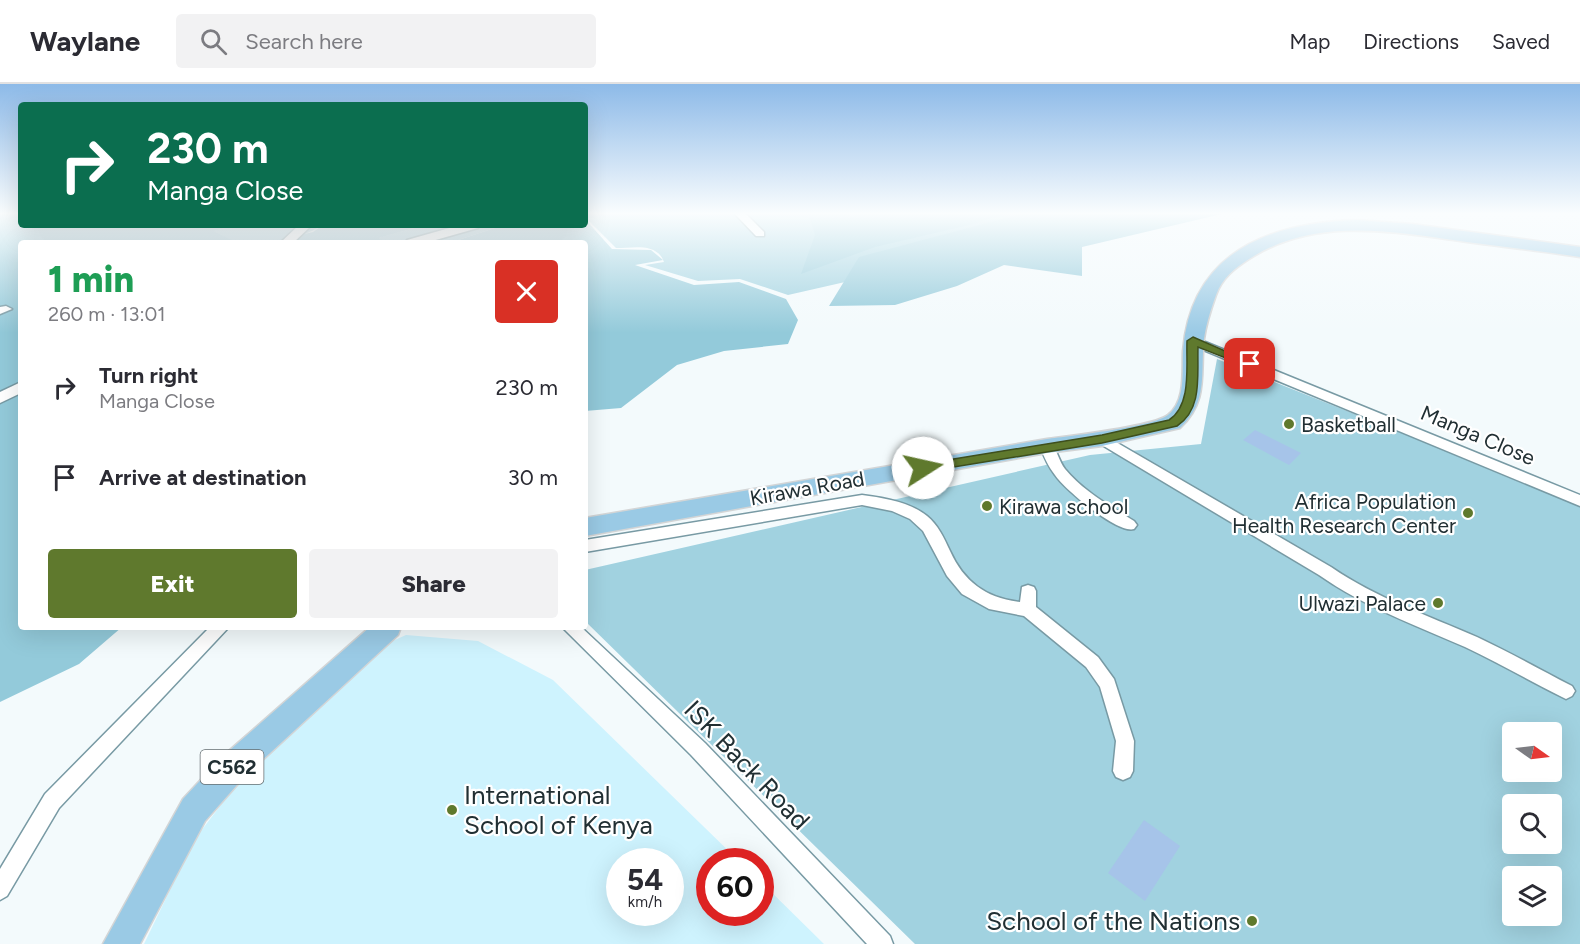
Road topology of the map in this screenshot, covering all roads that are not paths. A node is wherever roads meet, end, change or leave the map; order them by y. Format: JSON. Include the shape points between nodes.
{"nodes":[{"id":1,"x":1247,"y":253,"type":"edge"},
{"id":2,"x":1193,"y":341,"type":"junction"},
{"id":3,"x":18,"y":388,"type":"edge"},
{"id":4,"x":0,"y":397,"type":"edge"},
{"id":5,"x":1102,"y":439,"type":"junction"},
{"id":6,"x":1047,"y":446,"type":"junction"},
{"id":7,"x":1580,"y":501,"type":"edge"},
{"id":8,"x":1129,"y":525,"type":"dead end"},
{"id":9,"x":588,"y":526,"type":"edge"},
{"id":10,"x":588,"y":546,"type":"edge"},
{"id":11,"x":1028,"y":591,"type":"dead end"},
{"id":12,"x":1028,"y":610,"type":"junction"},
{"id":13,"x":217,"y":630,"type":"edge"},
{"id":14,"x":385,"y":630,"type":"edge"},
{"id":15,"x":573,"y":630,"type":"edge"},
{"id":16,"x":1566,"y":691,"type":"dead end"},
{"id":17,"x":1123,"y":771,"type":"dead end"},
{"id":18,"x":0,"y":889,"type":"edge"},
{"id":19,"x":121,"y":944,"type":"edge"},
{"id":20,"x":882,"y":944,"type":"edge"}],
"edges":[{"from":1,"to":2,"type":"main road","name":"Kirawa Road","via":[[1227,265],[1209,290]]},
{"from":2,"to":5,"type":"main road","name":"Kirawa Road","via":[[1190,404],[1180,418],[1162,427]]},
{"from":2,"to":7,"type":"street","name":"Manga Close"},
{"from":3,"to":4,"type":"street"},
{"from":5,"to":6,"type":"main road","name":"Kirawa Road"},
{"from":5,"to":16,"type":"street","via":[[1351,589]]},
{"from":6,"to":8,"type":"street","via":[[1051,461],[1069,481]]},
{"from":6,"to":9,"type":"main road","name":"Kirawa Road"},
{"from":10,"to":12,"type":"street","via":[[862,500],[890,505],[917,516],[938,538],[953,572],[974,596],[1001,607]]},
{"from":11,"to":12,"type":"street"},
{"from":12,"to":17,"type":"street","via":[[1092,662],[1108,684],[1125,741]]},
{"from":13,"to":18,"type":"street","via":[[58,794],[41,816]]},
{"from":14,"to":19,"type":"main road","number":"C562","via":[[232,767],[194,810]]},
{"from":15,"to":20,"type":"street","name":"ISK Back Road","via":[[698,749]]}]}
